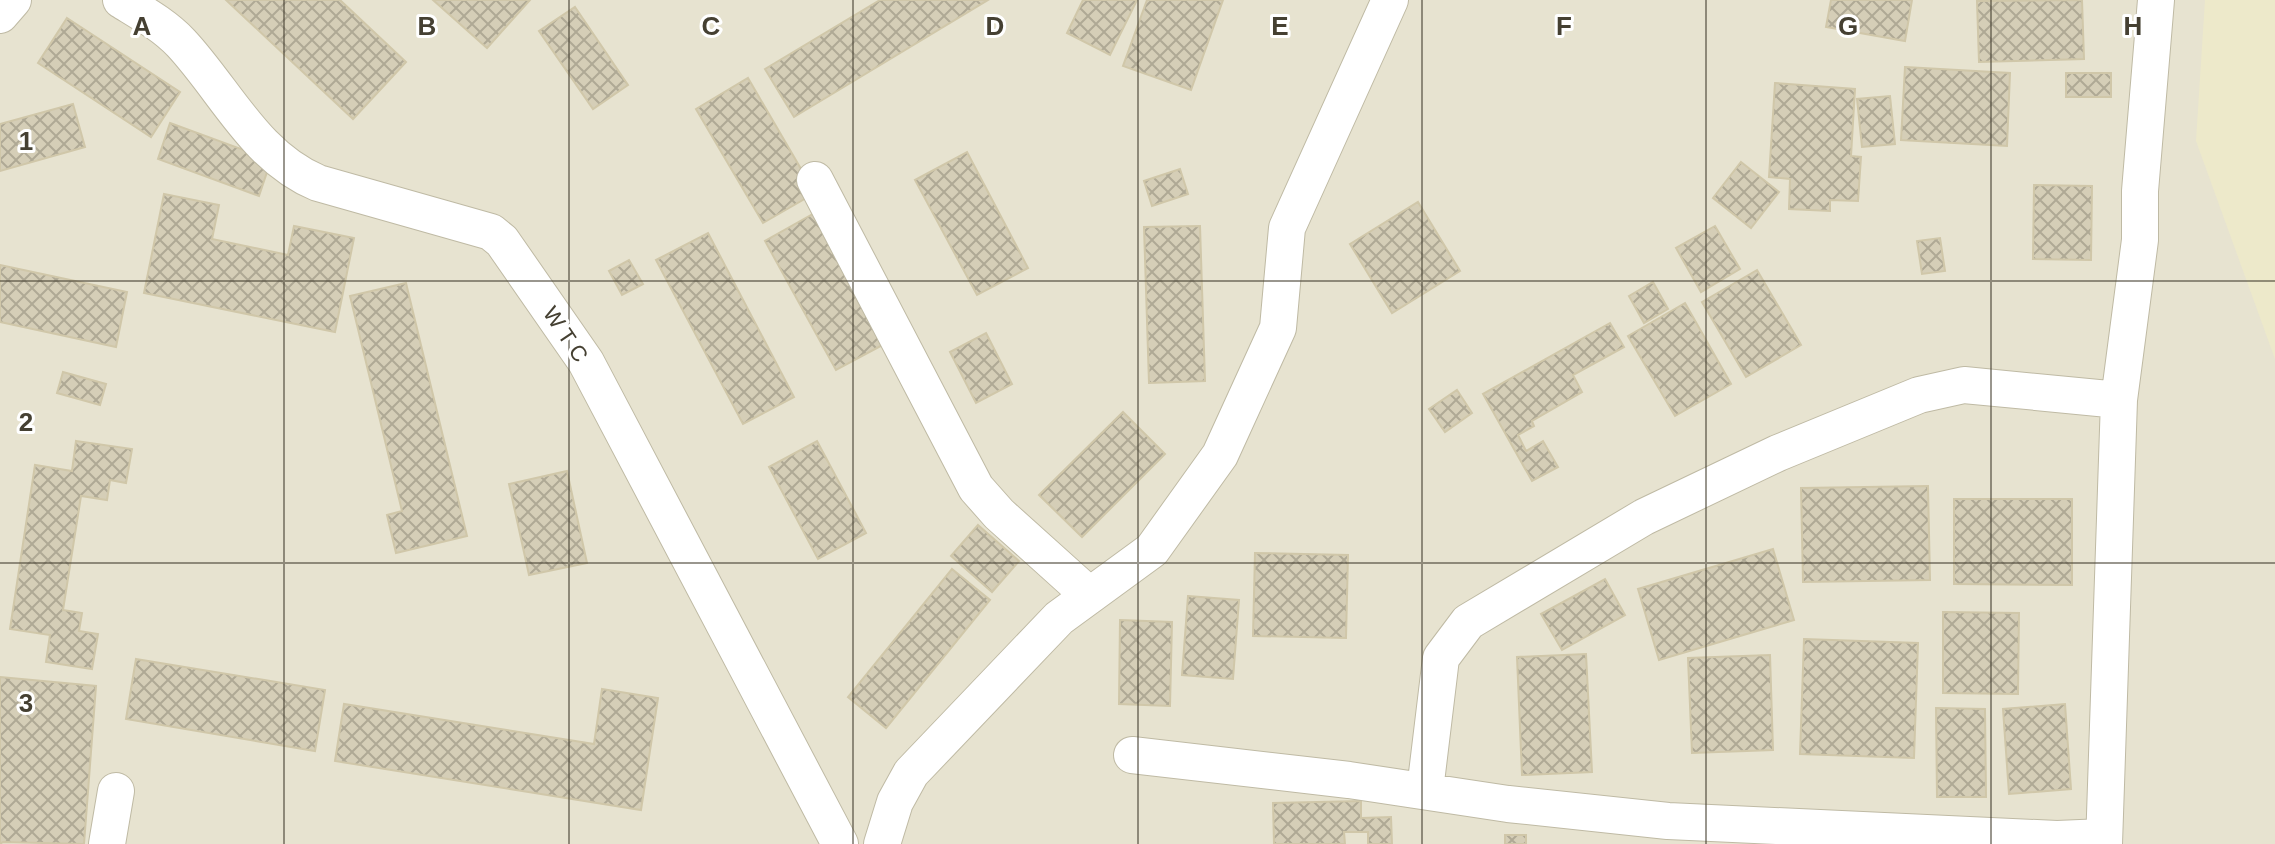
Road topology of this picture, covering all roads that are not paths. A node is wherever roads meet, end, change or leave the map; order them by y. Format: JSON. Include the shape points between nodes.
{"nodes":[{"id":1,"x":13,"y":0,"type":"edge"},
{"id":2,"x":121,"y":0,"type":"edge"},
{"id":3,"x":1390,"y":0,"type":"edge"},
{"id":4,"x":2156,"y":0,"type":"edge"},
{"id":5,"x":0,"y":15,"type":"edge"},
{"id":6,"x":815,"y":180,"type":"dead end"},
{"id":7,"x":2119,"y":400,"type":"junction"},
{"id":8,"x":1089,"y":595,"type":"junction"},
{"id":9,"x":1132,"y":755,"type":"dead end"},
{"id":10,"x":1425,"y":790,"type":"junction"},
{"id":11,"x":116,"y":791,"type":"dead end"},
{"id":12,"x":2104,"y":841,"type":"edge"},
{"id":13,"x":107,"y":844,"type":"edge"},
{"id":14,"x":840,"y":844,"type":"edge"},
{"id":15,"x":882,"y":844,"type":"edge"}],
"edges":[{"from":1,"to":5,"type":"street"},
{"from":2,"to":14,"type":"street","name":"W T C","via":[[167,29],[245,126],[292,170],[318,183],[491,232],[502,241],[586,362]]},
{"from":3,"to":8,"type":"street","via":[[1287,228],[1278,328],[1220,455],[1152,550]]},
{"from":4,"to":7,"type":"street","via":[[2140,240]]},
{"from":6,"to":8,"type":"street","via":[[976,488]]},
{"from":7,"to":10,"type":"street","via":[[1964,385],[1919,395],[1778,453],[1644,517],[1468,622],[1441,658]]},
{"from":7,"to":12,"type":"street"},
{"from":8,"to":15,"type":"street","via":[[1059,618],[911,773]]},
{"from":9,"to":10,"type":"street"},
{"from":10,"to":12,"type":"street","via":[[1668,821]]},
{"from":11,"to":13,"type":"street"}]}
